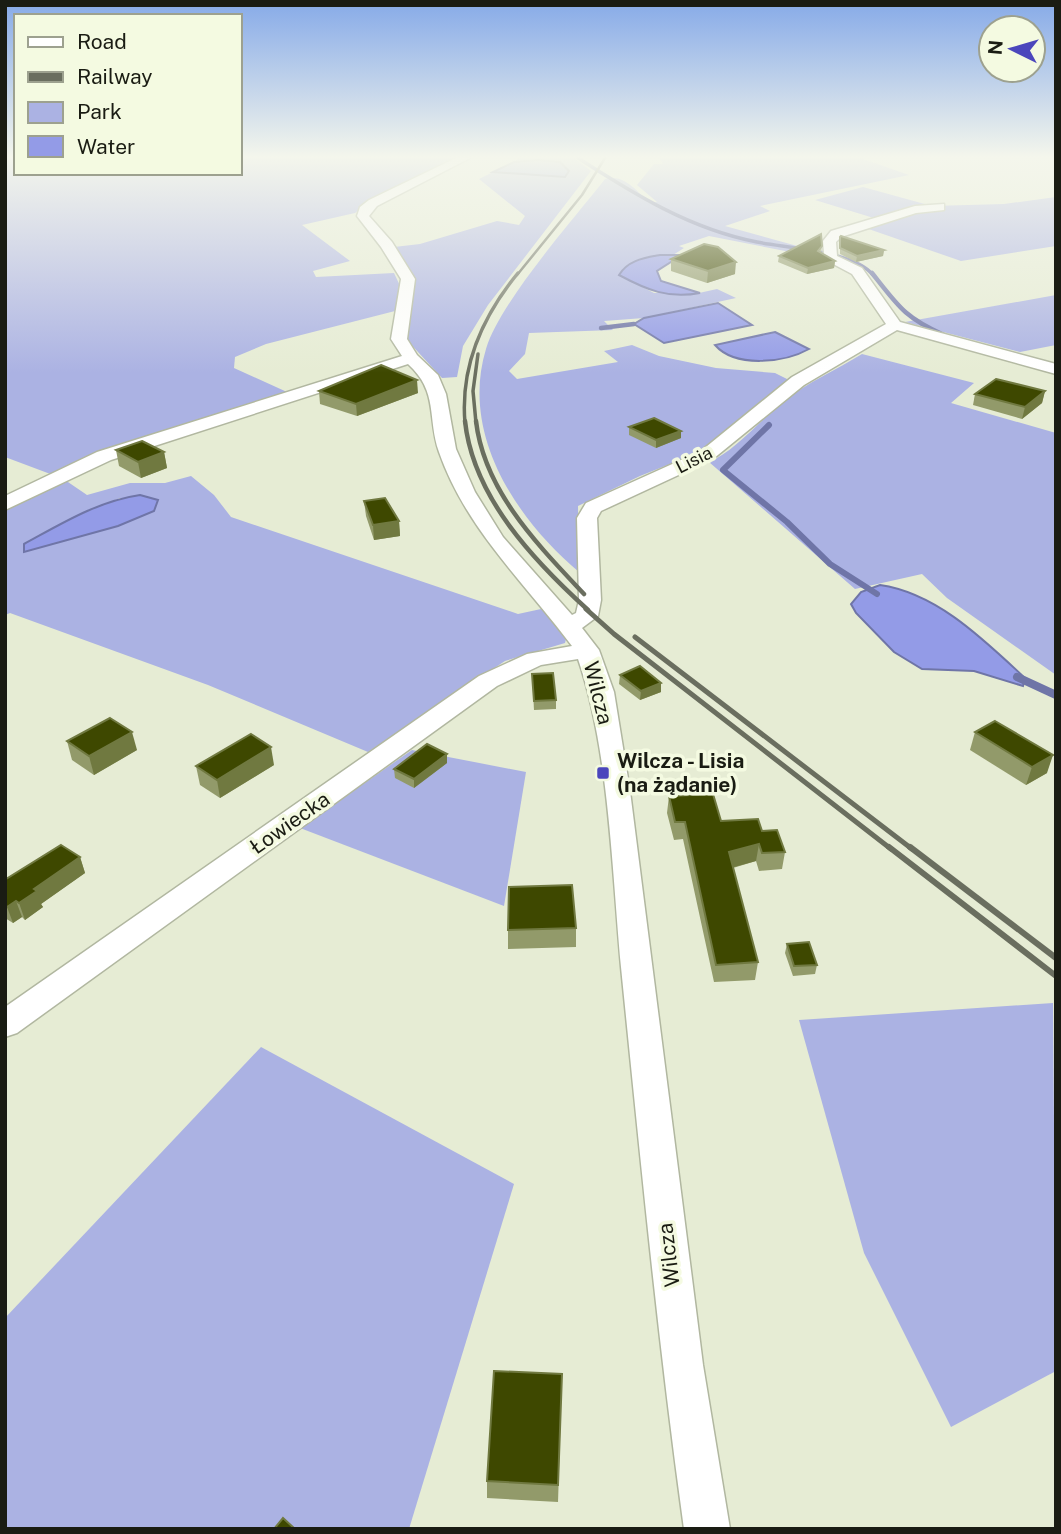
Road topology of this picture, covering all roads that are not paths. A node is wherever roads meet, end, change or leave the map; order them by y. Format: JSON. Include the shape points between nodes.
{"nodes":[{"id":1,"x":374,"y":230,"type":"edge"},
{"id":2,"x":847,"y":230,"type":"edge"},
{"id":3,"x":895,"y":325,"type":"junction"},
{"id":4,"x":411,"y":358,"type":"junction"},
{"id":5,"x":1056,"y":369,"type":"edge"},
{"id":6,"x":5,"y":504,"type":"edge"},
{"id":7,"x":579,"y":638,"type":"junction"},
{"id":8,"x":5,"y":1024,"type":"edge"},
{"id":9,"x":707,"y":1529,"type":"edge"}],
"edges":[{"from":1,"to":4,"type":"street","name":"Wilcza","via":[[408,279],[398,330]]},
{"from":2,"to":3,"type":"street","via":[[830,241],[827,257],[857,271]]},
{"from":3,"to":5,"type":"street"},
{"from":3,"to":7,"type":"street","name":"Lisia","via":[[798,381],[707,455],[593,507],[587,518],[590,600]]},
{"from":4,"to":6,"type":"street","via":[[118,452]]},
{"from":4,"to":7,"type":"street","name":"Wilcza","via":[[429,374],[438,394],[447,449],[478,515]]},
{"from":7,"to":8,"type":"street","name":"Łowiecka","via":[[488,681]]},
{"from":7,"to":9,"type":"street","name":"Wilcza","via":[[601,692],[610,740],[682,1366]]}]}
